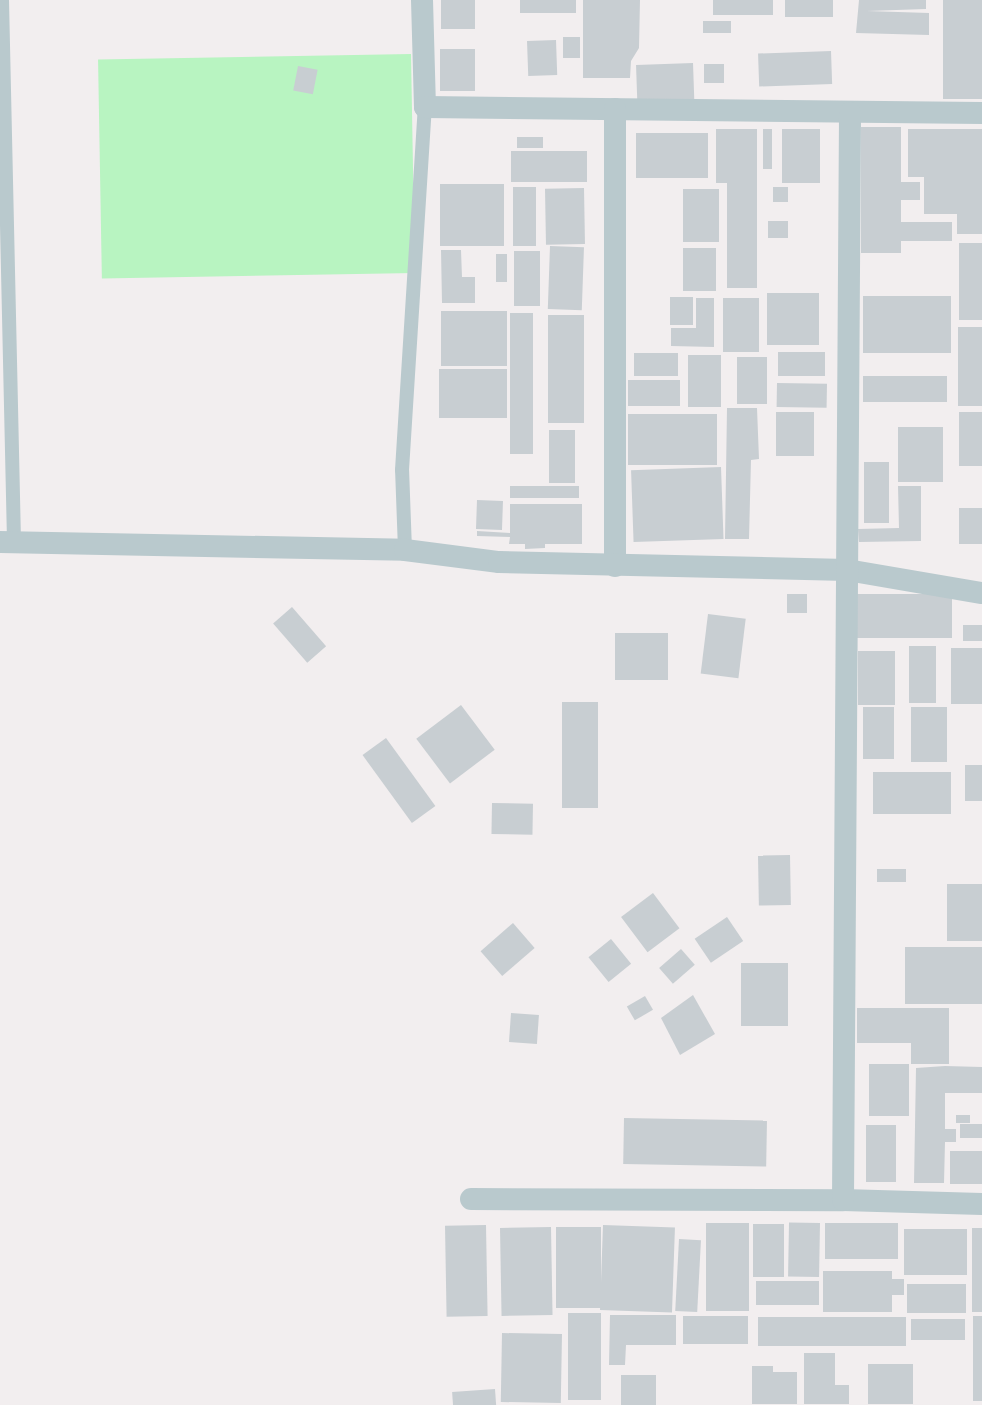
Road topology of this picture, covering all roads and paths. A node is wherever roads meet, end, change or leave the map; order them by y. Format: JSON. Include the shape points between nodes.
{"nodes":[{"id":1,"x":2,"y":0,"type":"edge"},
{"id":2,"x":422,"y":0,"type":"edge"},
{"id":3,"x":425,"y":107,"type":"junction"},
{"id":4,"x":615,"y":109,"type":"junction"},
{"id":5,"x":850,"y":113,"type":"junction"},
{"id":6,"x":982,"y":113,"type":"edge"},
{"id":7,"x":7,"y":542,"type":"edge"},
{"id":8,"x":405,"y":550,"type":"junction"},
{"id":9,"x":615,"y":566,"type":"junction"},
{"id":10,"x":847,"y":570,"type":"junction"},
{"id":11,"x":982,"y":593,"type":"edge"},
{"id":12,"x":471,"y":1199,"type":"dead end"},
{"id":13,"x":843,"y":1200,"type":"junction"},
{"id":14,"x":982,"y":1204,"type":"edge"}],
"edges":[{"from":1,"to":7,"type":"lane"},
{"from":2,"to":3,"type":"street"},
{"from":3,"to":4,"type":"street"},
{"from":3,"to":8,"type":"lane","via":[[402,470]]},
{"from":4,"to":5,"type":"street"},
{"from":4,"to":9,"type":"street"},
{"from":5,"to":6,"type":"street"},
{"from":5,"to":10,"type":"street"},
{"from":7,"to":8,"type":"street"},
{"from":8,"to":9,"type":"street","via":[[498,562]]},
{"from":9,"to":10,"type":"street"},
{"from":10,"to":11,"type":"street"},
{"from":10,"to":13,"type":"street"},
{"from":12,"to":13,"type":"street"},
{"from":13,"to":14,"type":"street"}]}
